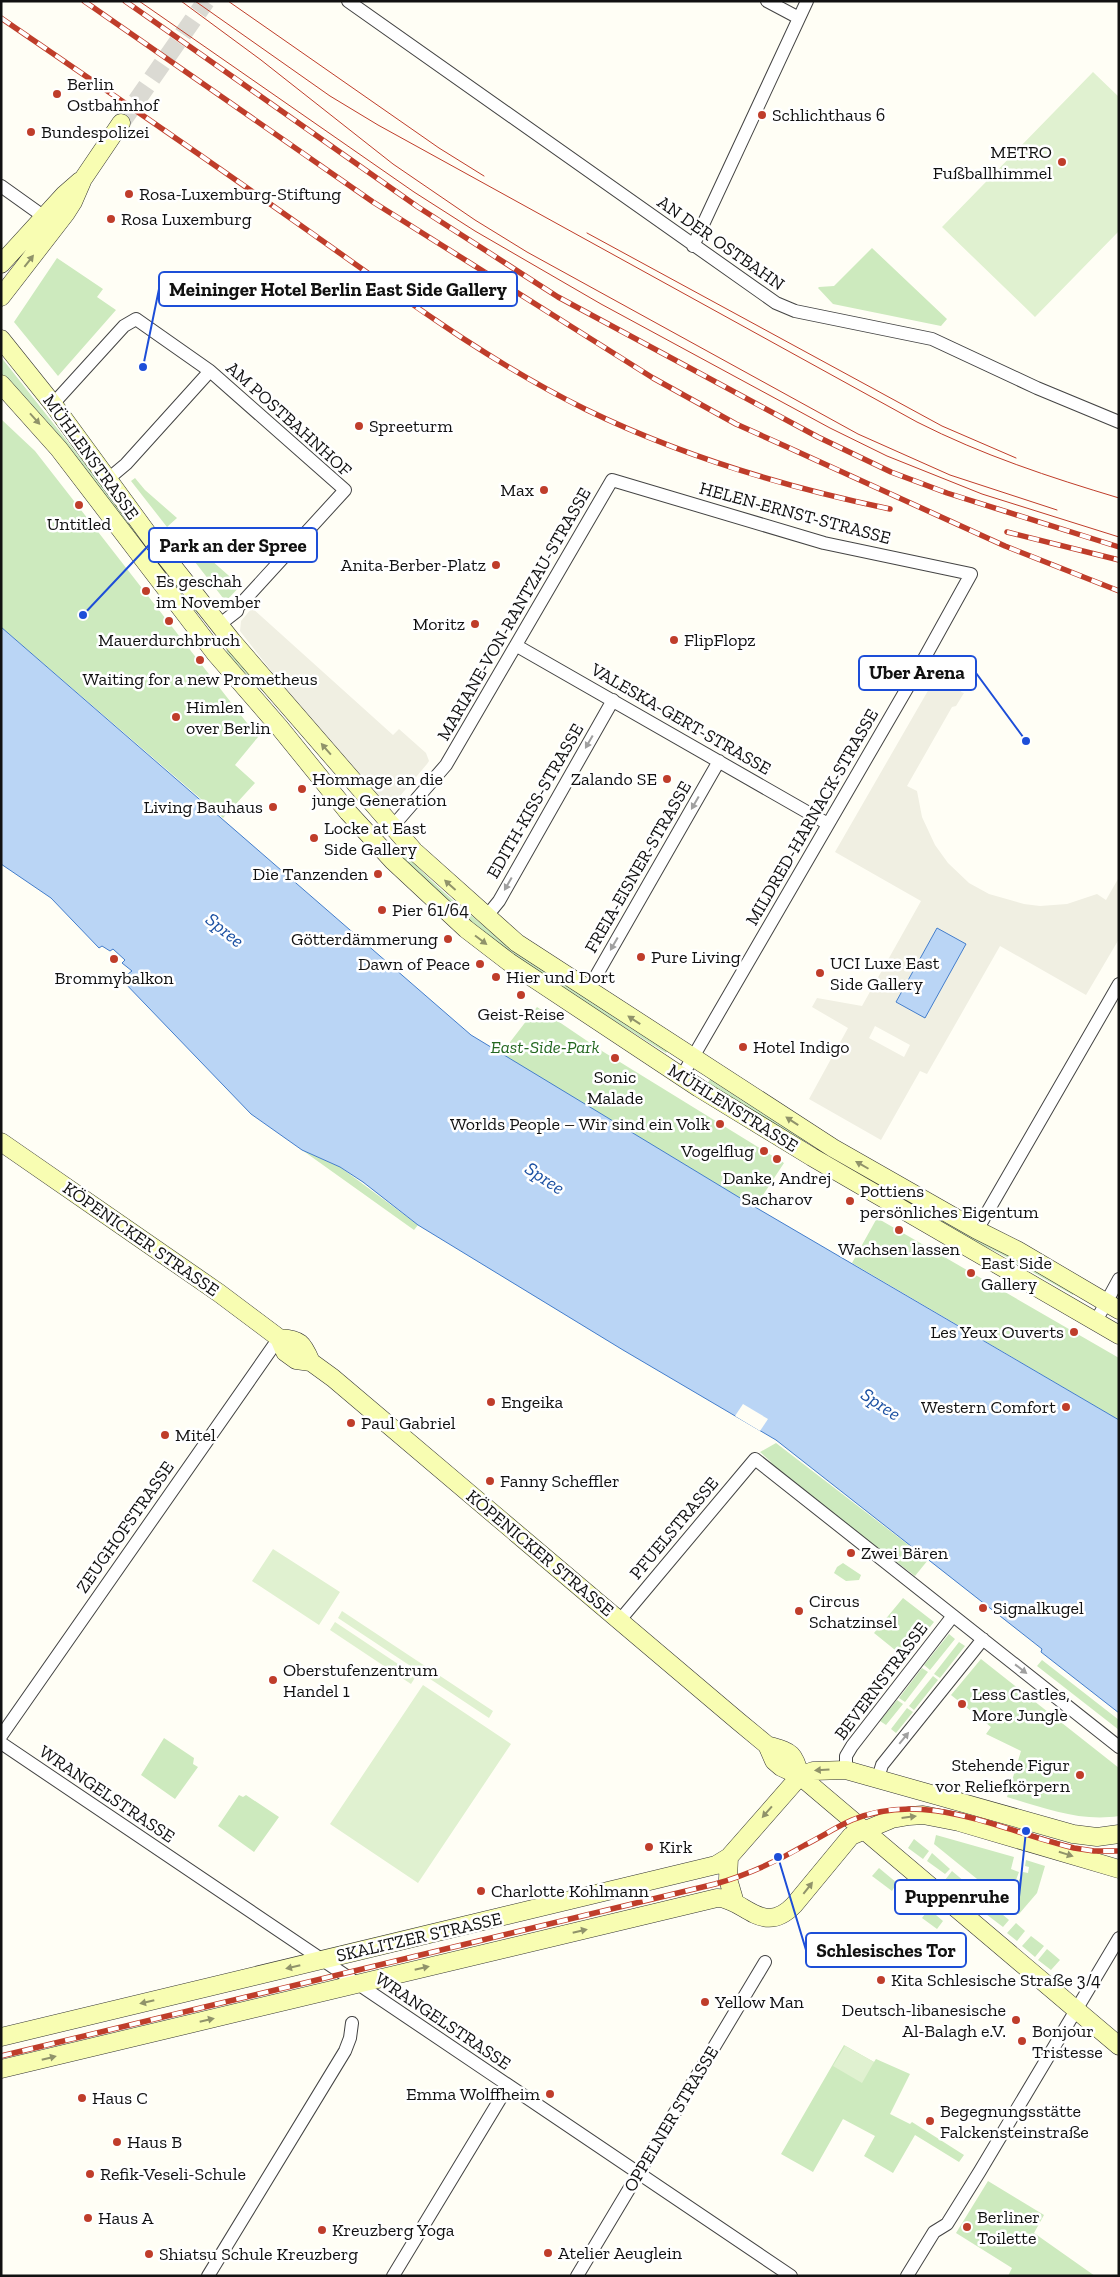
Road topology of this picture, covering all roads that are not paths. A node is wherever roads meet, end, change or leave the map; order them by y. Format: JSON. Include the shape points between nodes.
{"nodes":[{"id":1,"x":348,"y":1,"type":"edge"},
{"id":2,"x":767,"y":1,"type":"edge"},
{"id":3,"x":807,"y":1,"type":"edge"},
{"id":4,"x":799,"y":18,"type":"junction"},
{"id":5,"x":121,"y":123,"type":"tunnel mouth"},
{"id":6,"x":1,"y":186,"type":"edge"},
{"id":7,"x":50,"y":221,"type":"junction"},
{"id":8,"x":693,"y":246,"type":"junction"},
{"id":9,"x":1,"y":264,"type":"edge"},
{"id":10,"x":1,"y":296,"type":"edge"},
{"id":11,"x":1,"y":340,"type":"edge"},
{"id":12,"x":210,"y":371,"type":"junction"},
{"id":13,"x":1,"y":384,"type":"edge"},
{"id":14,"x":53,"y":404,"type":"junction"},
{"id":15,"x":1119,"y":422,"type":"edge"},
{"id":16,"x":107,"y":480,"type":"junction"},
{"id":17,"x":612,"y":480,"type":"joint"},
{"id":18,"x":971,"y":574,"type":"joint"},
{"id":19,"x":219,"y":625,"type":"junction"},
{"id":20,"x":202,"y":636,"type":"junction"},
{"id":21,"x":517,"y":646,"type":"junction"},
{"id":22,"x":613,"y":700,"type":"junction"},
{"id":23,"x":719,"y":761,"type":"junction"},
{"id":24,"x":828,"y":824,"type":"junction"},
{"id":25,"x":393,"y":826,"type":"junction"},
{"id":26,"x":375,"y":842,"type":"junction"},
{"id":27,"x":486,"y":918,"type":"junction"},
{"id":28,"x":1117,"y":989,"type":"edge"},
{"id":29,"x":588,"y":990,"type":"junction"},
{"id":30,"x":693,"y":1058,"type":"junction"},
{"id":31,"x":682,"y":1076,"type":"junction"},
{"id":32,"x":1,"y":1142,"type":"edge"},
{"id":33,"x":976,"y":1230,"type":"junction"},
{"id":34,"x":1119,"y":1279,"type":"edge"},
{"id":35,"x":1112,"y":1306,"type":"edge"},
{"id":36,"x":1096,"y":1321,"type":"junction"},
{"id":37,"x":1119,"y":1335,"type":"edge"},
{"id":38,"x":279,"y":1338,"type":"junction"},
{"id":39,"x":952,"y":1617,"type":"junction"},
{"id":40,"x":620,"y":1620,"type":"junction"},
{"id":41,"x":982,"y":1639,"type":"junction"},
{"id":42,"x":1,"y":1736,"type":"edge"},
{"id":43,"x":1,"y":1743,"type":"edge"},
{"id":44,"x":1119,"y":1747,"type":"edge"},
{"id":45,"x":846,"y":1770,"type":"junction"},
{"id":46,"x":800,"y":1776,"type":"junction"},
{"id":47,"x":878,"y":1778,"type":"junction"},
{"id":48,"x":863,"y":1830,"type":"junction"},
{"id":49,"x":1119,"y":1834,"type":"edge"},
{"id":50,"x":729,"y":1857,"type":"junction"},
{"id":51,"x":1119,"y":1869,"type":"edge"},
{"id":52,"x":735,"y":1903,"type":"junction"},
{"id":53,"x":1119,"y":1938,"type":"edge"},
{"id":54,"x":323,"y":1960,"type":"junction"},
{"id":55,"x":765,"y":1962,"type":"dead end"},
{"id":56,"x":358,"y":1984,"type":"junction"},
{"id":57,"x":1075,"y":2010,"type":"junction"},
{"id":58,"x":352,"y":2023,"type":"dead end"},
{"id":59,"x":1,"y":2037,"type":"edge"},
{"id":60,"x":1119,"y":2046,"type":"edge"},
{"id":61,"x":1,"y":2069,"type":"edge"},
{"id":62,"x":508,"y":2086,"type":"junction"},
{"id":63,"x":638,"y":2174,"type":"junction"},
{"id":64,"x":208,"y":2276,"type":"edge"},
{"id":65,"x":393,"y":2276,"type":"edge"},
{"id":66,"x":577,"y":2276,"type":"edge"},
{"id":67,"x":791,"y":2276,"type":"edge"},
{"id":68,"x":907,"y":2276,"type":"edge"}],
"edges":[{"from":1,"to":8,"type":"street","name":"AN DER OSTBAHN"},
{"from":2,"to":4,"type":"street"},
{"from":3,"to":4,"type":"street"},
{"from":4,"to":8,"type":"street"},
{"from":5,"to":7,"type":"main road","via":[[83,178],[74,202]]},
{"from":6,"to":7,"type":"street"},
{"from":7,"to":9,"type":"main road"},
{"from":10,"to":7,"type":"main road","one_way":true},
{"from":8,"to":15,"type":"street","name":"AN DER OSTBAHN","via":[[781,306],[932,339]]},
{"from":11,"to":14,"type":"main road","name":"MÜHLENSTRASSE"},
{"from":12,"to":14,"type":"street","name":"AM POSTBAHNHOF","via":[[136,319],[124,326]]},
{"from":12,"to":16,"type":"street","name":"AM POSTBAHNHOF","via":[[126,464]]},
{"from":12,"to":19,"type":"street","name":"AM POSTBAHNHOF","via":[[345,490],[237,611]]},
{"from":13,"to":20,"type":"main road","name":"MÜHLENSTRASSE","one_way":true,"via":[[59,449]]},
{"from":14,"to":16,"type":"main road","name":"MÜHLENSTRASSE"},
{"from":16,"to":19,"type":"main road","name":"MÜHLENSTRASSE"},
{"from":17,"to":18,"type":"street","name":"HELEN-ERNST-STRASSE","via":[[824,543]]},
{"from":17,"to":21,"type":"street","name":"MARIANE-VON-RANTZAU-STRASSE"},
{"from":18,"to":24,"type":"street","name":"MILDRED-HARNACK-STRASSE"},
{"from":19,"to":20,"type":"main road"},
{"from":25,"to":19,"type":"main road","name":"MÜHLENSTRASSE","one_way":true},
{"from":20,"to":26,"type":"main road","name":"MÜHLENSTRASSE"},
{"from":21,"to":22,"type":"street","name":"VALESKA-GERT-STRASSE"},
{"from":21,"to":25,"type":"street","name":"MARIANE-VON-RANTZAU-STRASSE","via":[[446,764]]},
{"from":22,"to":23,"type":"street","name":"VALESKA-GERT-STRASSE"},
{"from":22,"to":27,"type":"street","name":"EDITH-KISS-STRASSE","one_way":true},
{"from":23,"to":24,"type":"street","name":"VALESKA-GERT-STRASSE"},
{"from":23,"to":29,"type":"street","name":"FREIA-EISNER-STRASSE","one_way":true},
{"from":24,"to":30,"type":"street","name":"MILDRED-HARNACK-STRASSE"},
{"from":25,"to":26,"type":"main road"},
{"from":27,"to":25,"type":"main road","name":"MÜHLENSTRASSE","one_way":true,"via":[[414,851]]},
{"from":26,"to":31,"type":"main road","name":"MÜHLENSTRASSE","one_way":true,"via":[[466,929],[517,967]]},
{"from":27,"to":29,"type":"main road","name":"MÜHLENSTRASSE"},
{"from":28,"to":33,"type":"street"},
{"from":30,"to":29,"type":"main road","name":"MÜHLENSTRASSE","one_way":true},
{"from":30,"to":31,"type":"street","name":"MILDRED-HARNACK-STRASSE"},
{"from":33,"to":30,"type":"main road","name":"MÜHLENSTRASSE","one_way":true,"via":[[839,1152]]},
{"from":31,"to":36,"type":"main road","name":"MÜHLENSTRASSE","via":[[812,1157]]},
{"from":32,"to":38,"type":"main road","name":"KÖPENICKER STRASSE"},
{"from":33,"to":35,"type":"main road","name":"MÜHLENSTRASSE"},
{"from":34,"to":35,"type":"street"},
{"from":35,"to":36,"type":"street"},
{"from":36,"to":37,"type":"main road","name":"MÜHLENSTRASSE"},
{"from":38,"to":40,"type":"main road","name":"KÖPENICKER STRASSE","via":[[285,1352],[296,1360],[311,1362]]},
{"from":38,"to":42,"type":"street","name":"ZEUGHOFSTRASSE"},
{"from":39,"to":40,"type":"street","name":"PFUELSTRASSE","via":[[755,1459]]},
{"from":39,"to":41,"type":"street"},
{"from":39,"to":45,"type":"street","name":"BEVERNSTRASSE","via":[[852,1746],[846,1756]]},
{"from":40,"to":46,"type":"main road","name":"KÖPENICKER STRASSE","via":[[767,1746],[781,1768]]},
{"from":41,"to":44,"type":"street","one_way":true},
{"from":47,"to":41,"type":"street","one_way":true,"via":[[882,1765]]},
{"from":43,"to":54,"type":"street","name":"WRANGELSTRASSE"},
{"from":45,"to":46,"type":"main road","one_way":true,"via":[[813,1771]]},
{"from":45,"to":47,"type":"main road"},
{"from":46,"to":48,"type":"main road","name":"KÖPENICKER STRASSE"},
{"from":46,"to":50,"type":"main road","name":"SKALITZER STRASSE","one_way":true},
{"from":47,"to":49,"type":"main road","via":[[1073,1834]]},
{"from":48,"to":51,"type":"main road","one_way":true,"via":[[908,1816],[938,1817]]},
{"from":52,"to":48,"type":"main road","name":"SKALITZER STRASSE","one_way":true,"via":[[756,1916],[784,1914],[841,1846]]},
{"from":48,"to":57,"type":"main road","name":"KÖPENICKER STRASSE"},
{"from":50,"to":52,"type":"main road","via":[[728,1879]]},
{"from":50,"to":54,"type":"main road","name":"SKALITZER STRASSE","via":[[716,1866]]},
{"from":56,"to":52,"type":"main road","name":"SKALITZER STRASSE","one_way":true,"via":[[717,1898]]},
{"from":53,"to":57,"type":"street"},
{"from":54,"to":56,"type":"street","name":"WRANGELSTRASSE"},
{"from":54,"to":59,"type":"main road","name":"SKALITZER STRASSE","one_way":true},
{"from":55,"to":63,"type":"street","name":"OPPELNER STRASSE"},
{"from":61,"to":56,"type":"main road","name":"SKALITZER STRASSE","one_way":true},
{"from":56,"to":62,"type":"street","name":"WRANGELSTRASSE"},
{"from":57,"to":60,"type":"main road","name":"KÖPENICKER STRASSE"},
{"from":57,"to":68,"type":"street","via":[[961,2202],[947,2224],[934,2232]]},
{"from":58,"to":64,"type":"street","via":[[345,2051]]},
{"from":62,"to":63,"type":"street","name":"WRANGELSTRASSE"},
{"from":62,"to":65,"type":"street"},
{"from":63,"to":66,"type":"street","name":"OPPELNER STRASSE"},
{"from":63,"to":67,"type":"street","name":"WRANGELSTRASSE"}]}
